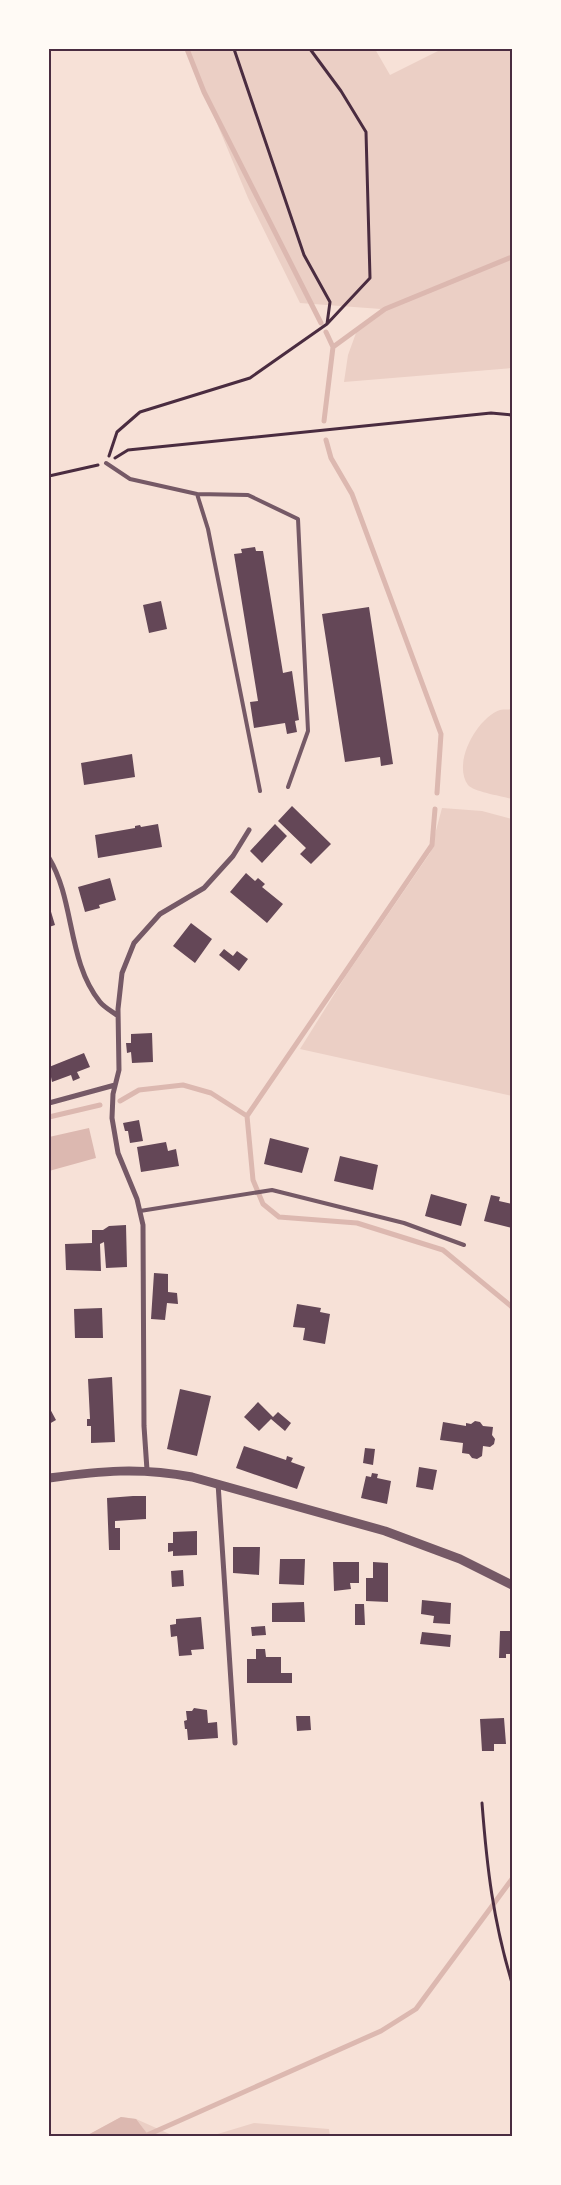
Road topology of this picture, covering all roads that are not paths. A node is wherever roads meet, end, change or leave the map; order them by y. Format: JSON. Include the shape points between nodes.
{"nodes":[{"id":1,"x":106,"y":463,"type":"road end"},
{"id":2,"x":197,"y":494,"type":"junction"},
{"id":3,"x":288,"y":787,"type":"dead end"},
{"id":4,"x":260,"y":791,"type":"dead end"},
{"id":5,"x":249,"y":830,"type":"dead end"},
{"id":6,"x":49,"y":858,"type":"edge"},
{"id":7,"x":118,"y":1016,"type":"junction"},
{"id":8,"x":115,"y":1085,"type":"junction"},
{"id":9,"x":49,"y":1103,"type":"edge"},
{"id":10,"x":140,"y":1211,"type":"junction"},
{"id":11,"x":464,"y":1245,"type":"dead end"},
{"id":12,"x":147,"y":1470,"type":"junction"},
{"id":13,"x":49,"y":1478,"type":"edge"},
{"id":14,"x":218,"y":1483,"type":"junction"},
{"id":15,"x":512,"y":1585,"type":"edge"},
{"id":16,"x":235,"y":1743,"type":"dead end"}],
"edges":[{"from":1,"to":2,"type":"lane","via":[[130,480]]},
{"from":2,"to":3,"type":"lane","via":[[248,496],[298,519],[308,731]]},
{"from":2,"to":4,"type":"lane","via":[[208,529]]},
{"from":5,"to":7,"type":"street","via":[[233,856],[204,888],[160,914],[134,944],[122,973]]},
{"from":6,"to":7,"type":"street","via":[[57,872],[76,950],[90,986],[101,1003]]},
{"from":7,"to":8,"type":"street","via":[[119,1070]]},
{"from":8,"to":9,"type":"street"},
{"from":8,"to":10,"type":"street","via":[[112,1118],[118,1153]]},
{"from":10,"to":11,"type":"lane","via":[[272,1190],[404,1223]]},
{"from":10,"to":12,"type":"street","via":[[144,1233]]},
{"from":12,"to":13,"type":"street"},
{"from":12,"to":14,"type":"street"},
{"from":14,"to":15,"type":"street","via":[[423,1544]]},
{"from":14,"to":16,"type":"street"}]}
